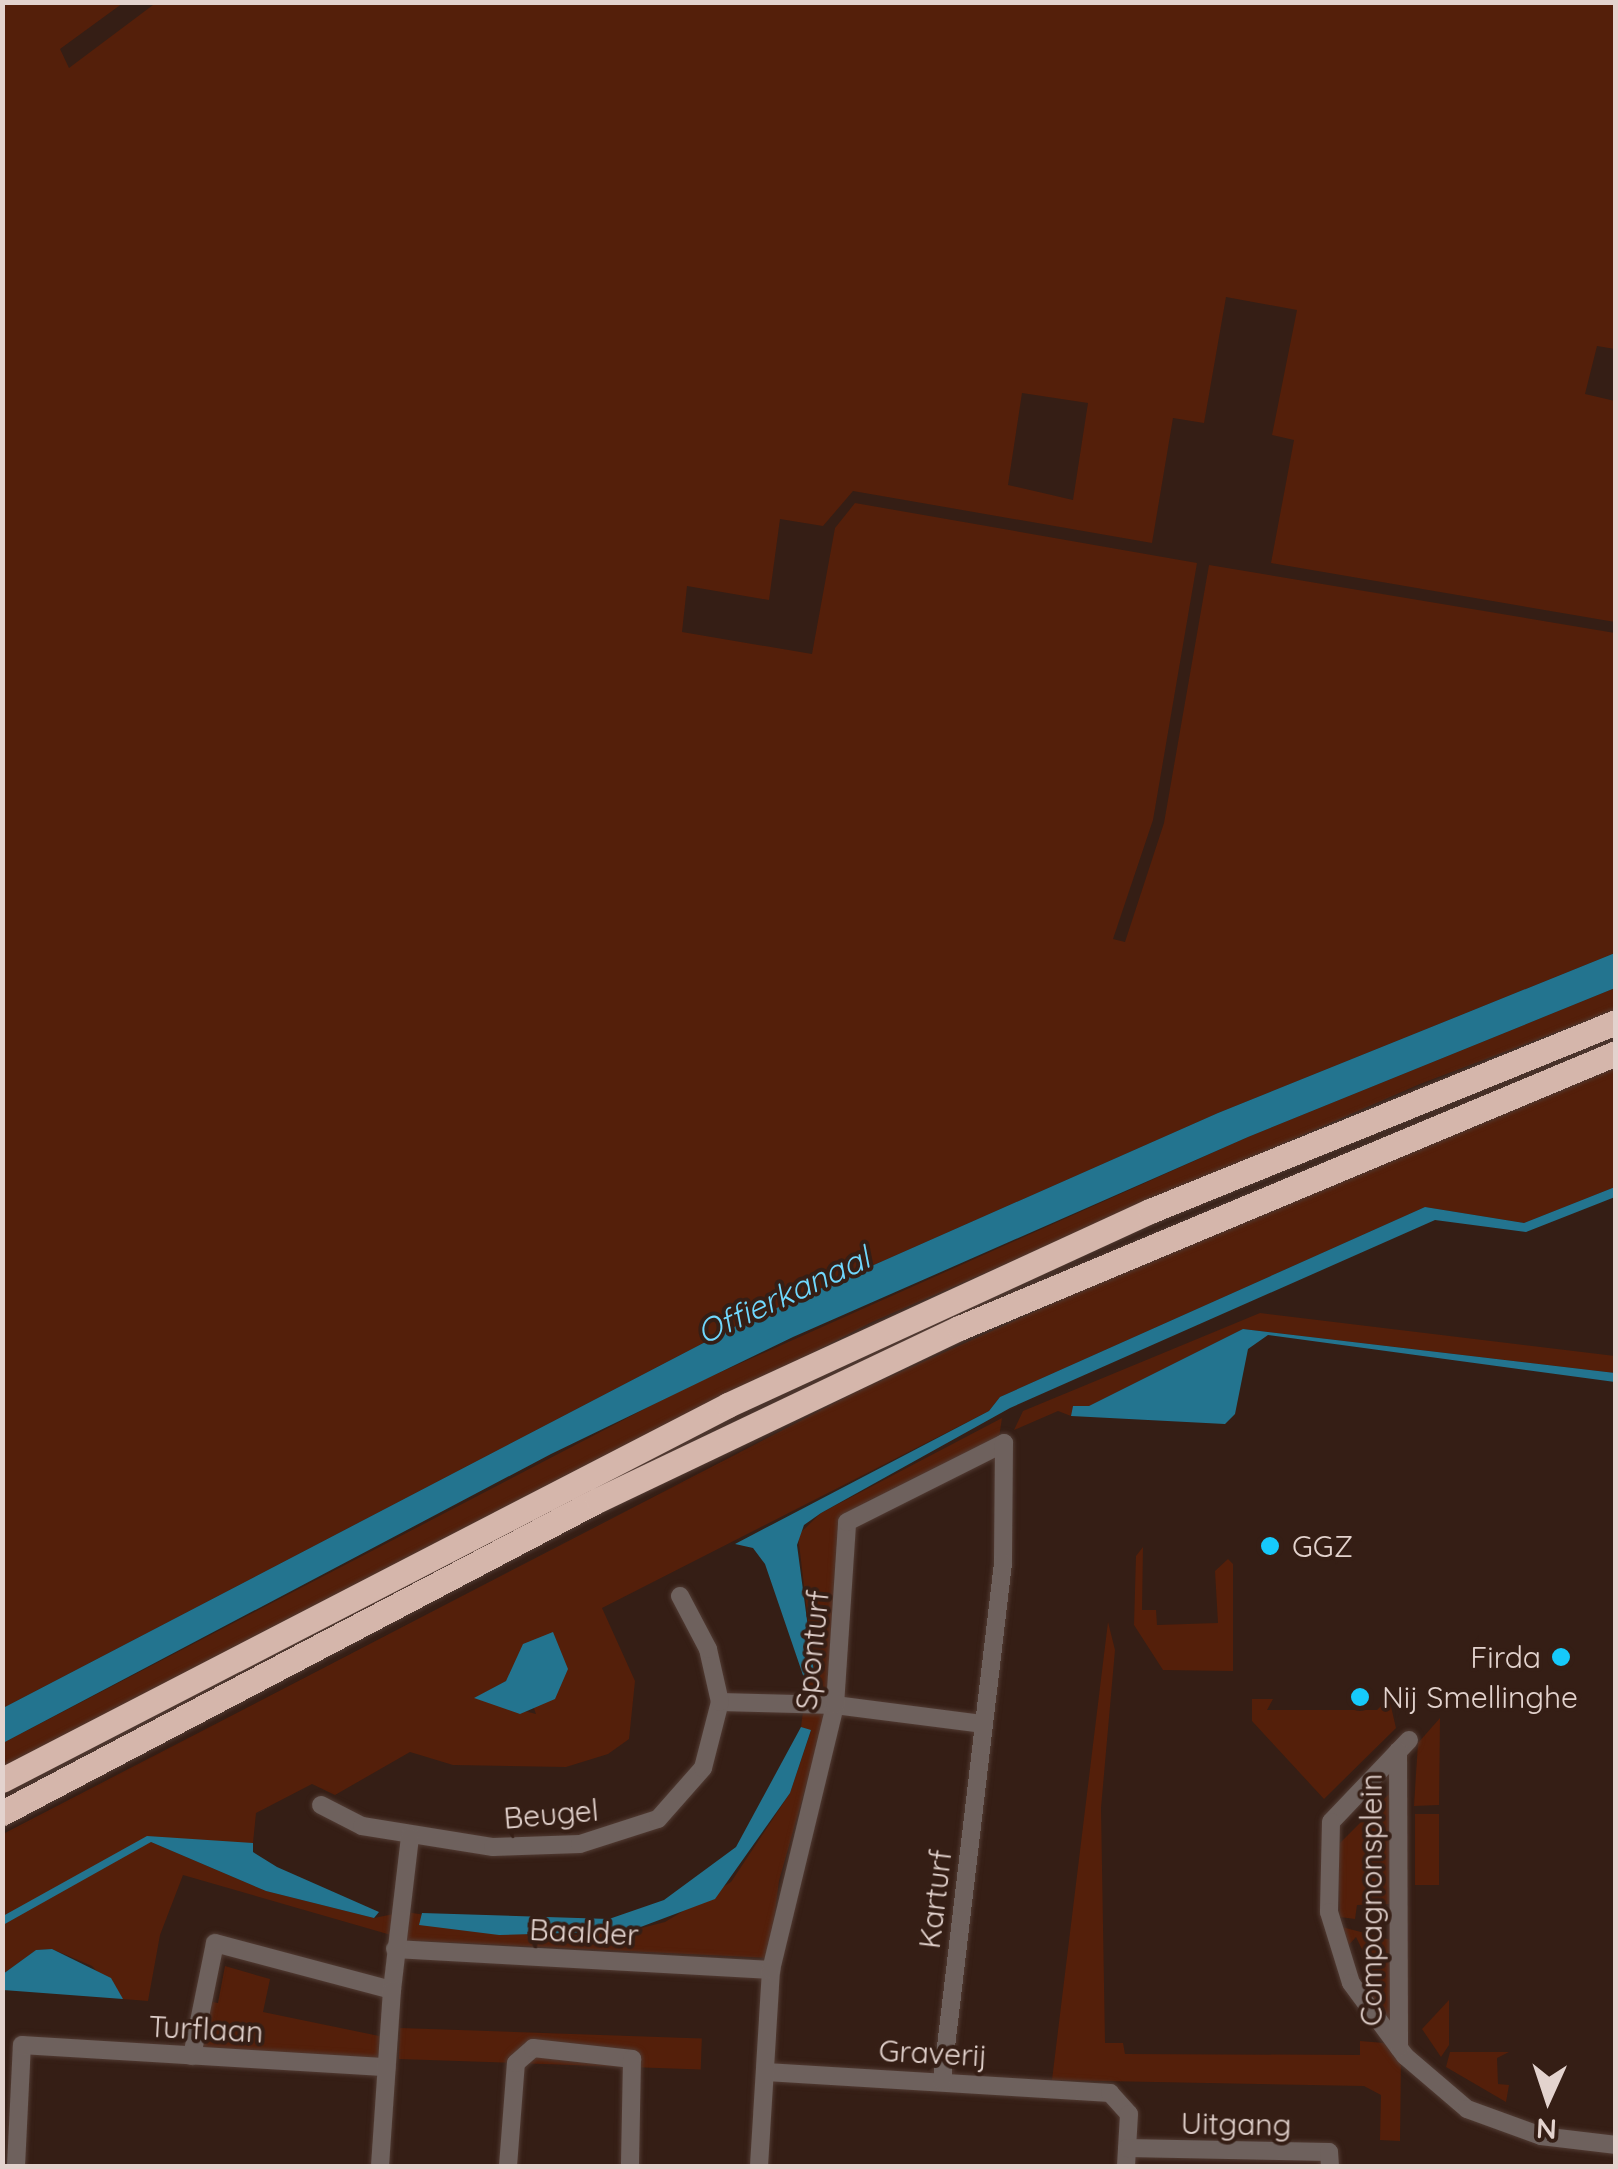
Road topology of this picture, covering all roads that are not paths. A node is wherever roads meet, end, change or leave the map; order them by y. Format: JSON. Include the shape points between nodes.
{"nodes":[{"id":1,"x":1616,"y":1022,"type":"edge"},
{"id":2,"x":1616,"y":1054,"type":"edge"},
{"id":3,"x":1004,"y":1563,"type":"joint"},
{"id":4,"x":680,"y":1596,"type":"dead end"},
{"id":5,"x":720,"y":1702,"type":"junction"},
{"id":6,"x":836,"y":1705,"type":"junction"},
{"id":7,"x":984,"y":1724,"type":"junction"},
{"id":8,"x":2,"y":1780,"type":"edge"},
{"id":9,"x":320,"y":1806,"type":"dead end"},
{"id":10,"x":2,"y":1813,"type":"edge"},
{"id":11,"x":410,"y":1837,"type":"junction"},
{"id":12,"x":395,"y":1949,"type":"junction"},
{"id":13,"x":771,"y":1970,"type":"junction"},
{"id":14,"x":392,"y":1990,"type":"junction"},
{"id":15,"x":1399,"y":2048,"type":"junction"},
{"id":16,"x":192,"y":2056,"type":"junction"},
{"id":17,"x":386,"y":2067,"type":"junction"},
{"id":18,"x":766,"y":2072,"type":"junction"},
{"id":19,"x":942,"y":2081,"type":"junction"},
{"id":20,"x":1616,"y":2145,"type":"edge"},
{"id":21,"x":1127,"y":2157,"type":"edge"},
{"id":22,"x":16,"y":2166,"type":"edge"},
{"id":23,"x":380,"y":2166,"type":"edge"},
{"id":24,"x":508,"y":2166,"type":"edge"},
{"id":25,"x":630,"y":2166,"type":"edge"},
{"id":26,"x":760,"y":2166,"type":"edge"},
{"id":27,"x":1330,"y":2166,"type":"edge"}],
"edges":[{"from":1,"to":8,"type":"highway","via":[[1150,1210],[834,1355],[560,1488]]},
{"from":2,"to":10,"type":"highway","via":[[1106,1262],[797,1404]]},
{"from":3,"to":6,"type":"street","name":"Sponturf","via":[[1004,1443],[852,1516]]},
{"from":3,"to":7,"type":"street","name":"Karturf"},
{"from":4,"to":5,"type":"street","name":"Beugel","via":[[708,1649]]},
{"from":5,"to":6,"type":"street"},
{"from":5,"to":11,"type":"street","name":"Beugel","via":[[714,1741],[684,1797],[626,1834],[494,1847]]},
{"from":6,"to":7,"type":"street"},
{"from":6,"to":13,"type":"street","name":"Sponturf"},
{"from":7,"to":19,"type":"street","name":"Karturf"},
{"from":9,"to":11,"type":"street","name":"Beugel"},
{"from":11,"to":12,"type":"street"},
{"from":12,"to":13,"type":"street","name":"Baalder"},
{"from":12,"to":14,"type":"street"},
{"from":13,"to":18,"type":"street","name":"Sponturf"},
{"from":14,"to":16,"type":"street","via":[[215,1943]]},
{"from":14,"to":17,"type":"street"},
{"from":15,"to":15,"type":"street","name":"Compagnonsplein","via":[[1404,1746],[1331,1822],[1336,1949]]},
{"from":15,"to":20,"type":"street","name":"Compagnonsplein","via":[[1446,2096],[1481,2116],[1568,2142]]},
{"from":16,"to":17,"type":"street","name":"Turflaan"},
{"from":16,"to":22,"type":"street","name":"Turflaan","via":[[22,2045]]},
{"from":17,"to":23,"type":"street"},
{"from":18,"to":19,"type":"street","name":"Graverij"},
{"from":18,"to":26,"type":"street"},
{"from":19,"to":21,"type":"street","name":"Graverij","via":[[1110,2093],[1128,2114]]},
{"from":21,"to":27,"type":"street","name":"Uitgang","via":[[1329,2152]]},
{"from":24,"to":25,"type":"street","via":[[516,2063],[533,2048],[632,2058]]}]}
